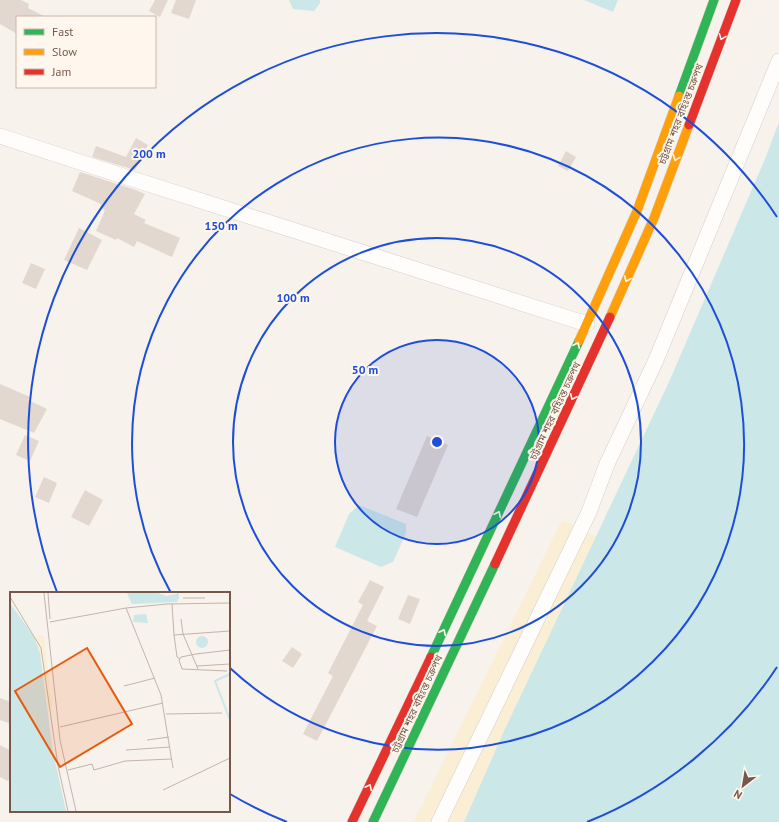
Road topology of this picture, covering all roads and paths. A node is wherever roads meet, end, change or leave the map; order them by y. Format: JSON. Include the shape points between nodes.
{"nodes":[{"id":1,"x":714,"y":0,"type":"edge"},
{"id":2,"x":736,"y":0,"type":"edge"},
{"id":3,"x":779,"y":61,"type":"edge"},
{"id":4,"x":0,"y":136,"type":"edge"},
{"id":5,"x":586,"y":324,"type":"junction"},
{"id":6,"x":352,"y":822,"type":"edge"},
{"id":7,"x":373,"y":822,"type":"edge"},
{"id":8,"x":439,"y":822,"type":"edge"}],
"edges":[{"from":1,"to":5,"type":"main road","name":"চট্টগ্রাম শহর বহিঃস্ত চক্রপথ","via":[[637,211]]},
{"from":2,"to":7,"type":"main road","name":"চট্টগ্রাম শহর বহিঃস্ত চক্রপথ","one_way":true,"via":[[654,218]]},
{"from":3,"to":8,"type":"street","via":[[656,360],[607,464],[589,512]]},
{"from":4,"to":5,"type":"street"},
{"from":6,"to":5,"type":"main road","name":"চট্টগ্রাম শহর বহিঃস্ত চক্রপথ","one_way":true}]}
